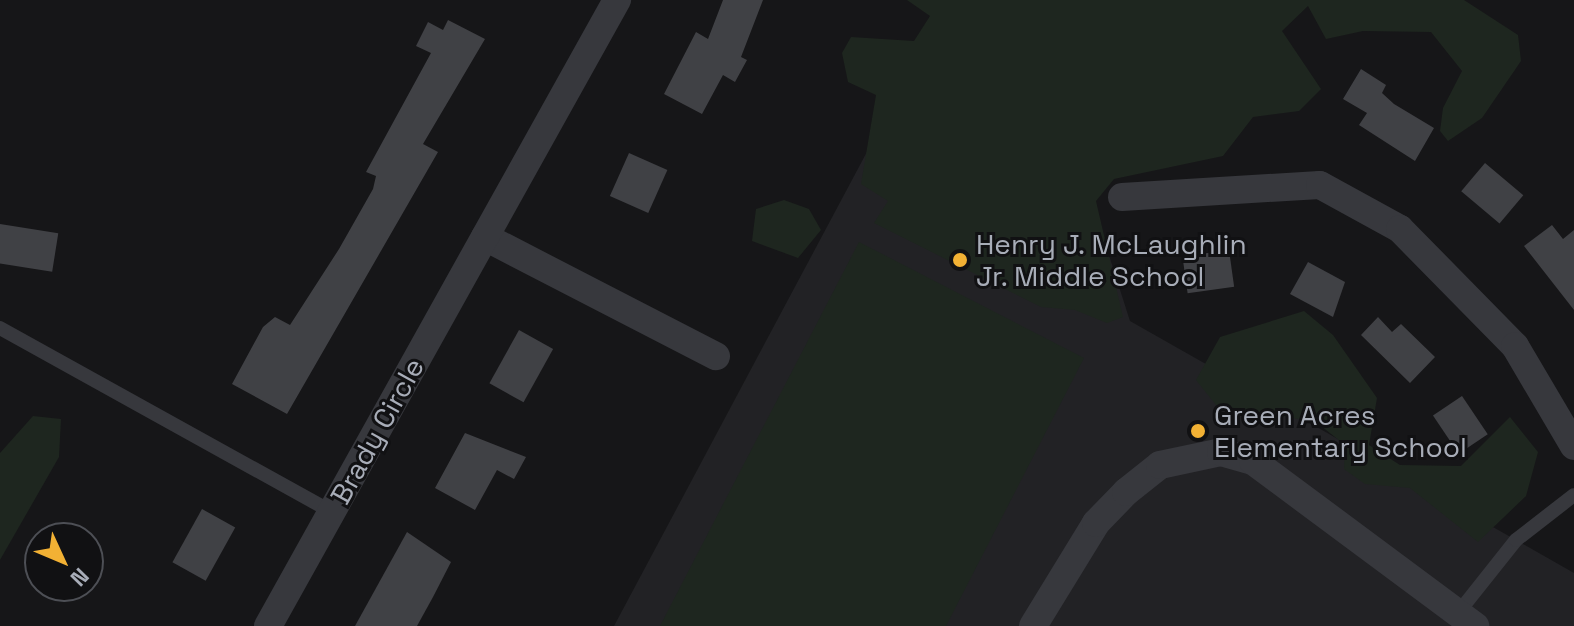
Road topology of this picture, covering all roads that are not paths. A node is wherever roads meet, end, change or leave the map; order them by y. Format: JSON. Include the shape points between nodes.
{"nodes":[{"id":1,"x":617,"y":0,"type":"edge"},
{"id":2,"x":1122,"y":197,"type":"dead end"},
{"id":3,"x":485,"y":237,"type":"junction"},
{"id":4,"x":0,"y":328,"type":"edge"},
{"id":5,"x":716,"y":356,"type":"dead end"},
{"id":6,"x":1574,"y":446,"type":"edge"},
{"id":7,"x":1574,"y":495,"type":"edge"},
{"id":8,"x":332,"y":512,"type":"junction"},
{"id":9,"x":1467,"y":620,"type":"edge"},
{"id":10,"x":268,"y":626,"type":"edge"},
{"id":11,"x":1033,"y":626,"type":"edge"}],
"edges":[{"from":1,"to":3,"type":"street","name":"Brady Circle"},
{"from":2,"to":6,"type":"street","via":[[1320,185],[1387,221],[1485,310]]},
{"from":3,"to":5,"type":"street"},
{"from":3,"to":8,"type":"street","name":"Brady Circle"},
{"from":4,"to":8,"type":"lane"},
{"from":7,"to":9,"type":"lane","via":[[1516,540]]},
{"from":8,"to":10,"type":"street","name":"Brady Circle"},
{"from":9,"to":11,"type":"street","via":[[1253,461],[1221,452],[1160,465],[1126,492],[1096,523]]}]}
